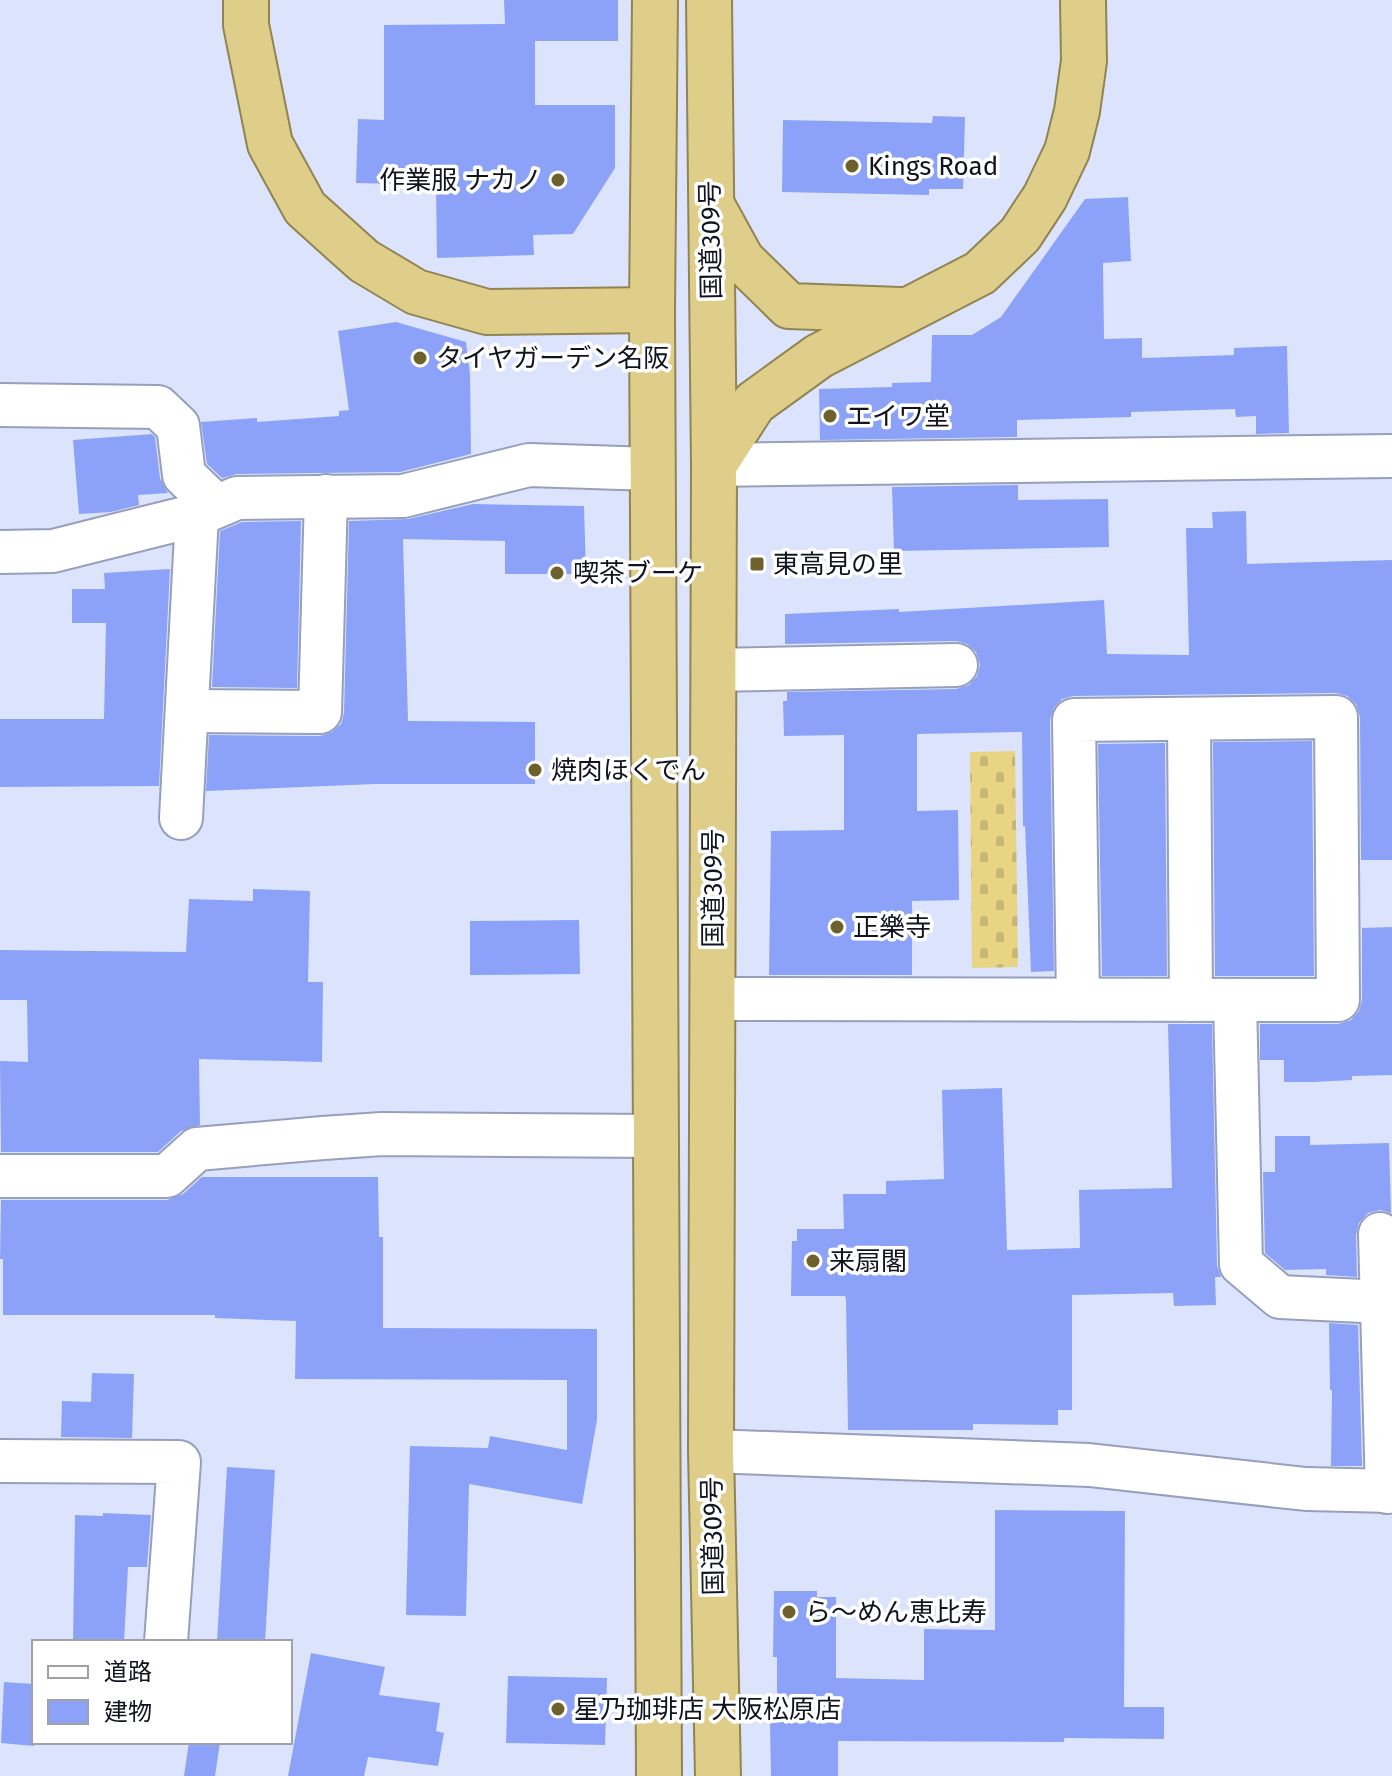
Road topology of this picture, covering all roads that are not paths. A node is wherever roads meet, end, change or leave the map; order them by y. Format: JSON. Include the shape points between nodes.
{"nodes":[{"id":1,"x":246,"y":0,"type":"edge"},
{"id":2,"x":655,"y":0,"type":"edge"},
{"id":3,"x":709,"y":0,"type":"edge"},
{"id":4,"x":1083,"y":0,"type":"edge"},
{"id":5,"x":711,"y":203,"type":"junction"},
{"id":6,"x":652,"y":310,"type":"junction"},
{"id":7,"x":911,"y":310,"type":"junction"},
{"id":8,"x":0,"y":405,"type":"edge"},
{"id":9,"x":1392,"y":456,"type":"edge"},
{"id":10,"x":714,"y":465,"type":"junction"},
{"id":11,"x":652,"y":469,"type":"junction"},
{"id":12,"x":326,"y":496,"type":"junction"},
{"id":13,"x":207,"y":511,"type":"junction"},
{"id":14,"x":0,"y":552,"type":"edge"},
{"id":15,"x":956,"y":665,"type":"dead end"},
{"id":16,"x":713,"y":670,"type":"junction"},
{"id":17,"x":187,"y":711,"type":"junction"},
{"id":18,"x":1189,"y":719,"type":"junction"},
{"id":19,"x":181,"y":818,"type":"dead end"},
{"id":20,"x":712,"y":999,"type":"junction"},
{"id":21,"x":1078,"y":1000,"type":"junction"},
{"id":22,"x":1191,"y":1000,"type":"junction"},
{"id":23,"x":1235,"y":1000,"type":"junction"},
{"id":24,"x":656,"y":1136,"type":"junction"},
{"id":25,"x":0,"y":1176,"type":"edge"},
{"id":26,"x":1380,"y":1234,"type":"dead end"},
{"id":27,"x":1383,"y":1302,"type":"junction"},
{"id":28,"x":711,"y":1451,"type":"junction"},
{"id":29,"x":0,"y":1461,"type":"edge"},
{"id":30,"x":1389,"y":1492,"type":"edge"},
{"id":31,"x":166,"y":1640,"type":"edge"},
{"id":32,"x":659,"y":1776,"type":"edge"},
{"id":33,"x":718,"y":1776,"type":"edge"}],
"edges":[{"from":1,"to":6,"type":"highway","via":[[246,25],[270,144],[305,208],[364,261],[416,292],[487,312]]},
{"from":2,"to":6,"type":"highway","name":"国道309号"},
{"from":3,"to":5,"type":"highway","name":"国道309号"},
{"from":4,"to":7,"type":"highway","via":[[1084,61],[1077,111],[1067,151],[1045,197],[1020,235],[980,273]]},
{"from":5,"to":7,"type":"highway","via":[[742,260],[789,306]]},
{"from":5,"to":10,"type":"highway","name":"国道309号"},
{"from":6,"to":11,"type":"highway","name":"国道309号"},
{"from":7,"to":10,"type":"highway","via":[[819,356],[754,403]]},
{"from":8,"to":13,"type":"street","via":[[158,407],[178,426],[184,475]]},
{"from":9,"to":10,"type":"street"},
{"from":10,"to":16,"type":"highway","name":"国道309号"},
{"from":11,"to":12,"type":"street","via":[[529,465],[403,496]]},
{"from":11,"to":24,"type":"highway","name":"国道309号"},
{"from":12,"to":13,"type":"street","via":[[237,498]]},
{"from":12,"to":17,"type":"street","via":[[320,712]]},
{"from":13,"to":14,"type":"street","via":[[53,551]]},
{"from":13,"to":17,"type":"street"},
{"from":15,"to":16,"type":"street"},
{"from":16,"to":20,"type":"highway","name":"国道309号"},
{"from":17,"to":19,"type":"street"},
{"from":18,"to":21,"type":"street","via":[[1074,720]]},
{"from":18,"to":22,"type":"street"},
{"from":18,"to":23,"type":"street","via":[[1336,717],[1338,1000]]},
{"from":20,"to":21,"type":"street"},
{"from":20,"to":28,"type":"highway","name":"国道309号"},
{"from":21,"to":22,"type":"street"},
{"from":22,"to":23,"type":"street"},
{"from":23,"to":27,"type":"street","via":[[1241,1264],[1280,1297]]},
{"from":24,"to":25,"type":"street","via":[[382,1134],[197,1149],[167,1176]]},
{"from":24,"to":32,"type":"highway","name":"国道309号"},
{"from":26,"to":27,"type":"street"},
{"from":27,"to":30,"type":"street"},
{"from":28,"to":30,"type":"street","via":[[1089,1465],[1306,1489]]},
{"from":28,"to":33,"type":"highway","name":"国道309号"},
{"from":29,"to":31,"type":"street","via":[[179,1462]]}]}
